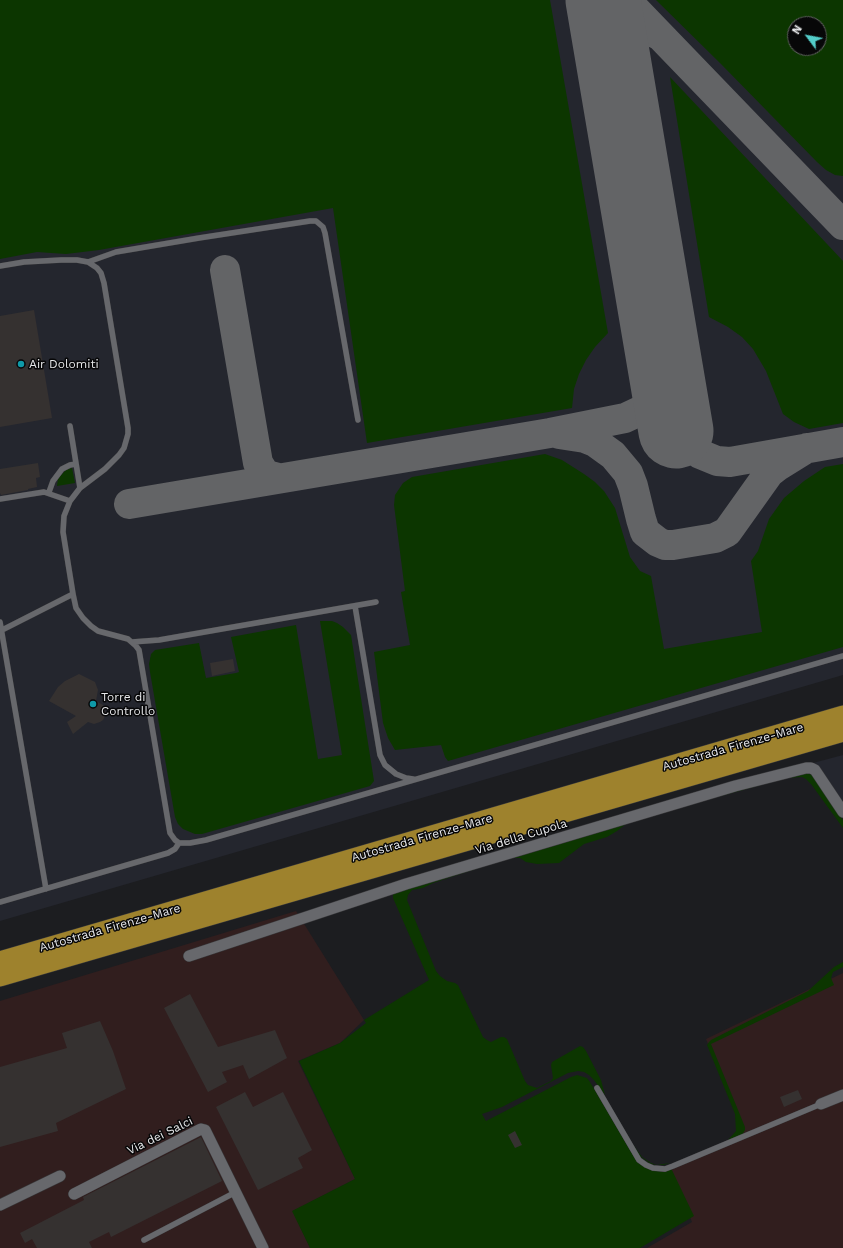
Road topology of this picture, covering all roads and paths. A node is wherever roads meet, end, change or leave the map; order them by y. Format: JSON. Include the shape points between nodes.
{"nodes":[{"id":1,"x":88,"y":262,"type":"junction"},
{"id":2,"x":0,"y":266,"type":"edge"},
{"id":3,"x":358,"y":420,"type":"dead end"},
{"id":4,"x":70,"y":426,"type":"dead end"},
{"id":5,"x":76,"y":464,"type":"junction"},
{"id":6,"x":80,"y":488,"type":"junction"},
{"id":7,"x":49,"y":492,"type":"junction"},
{"id":8,"x":0,"y":499,"type":"edge"},
{"id":9,"x":70,"y":501,"type":"junction"},
{"id":10,"x":73,"y":594,"type":"junction"},
{"id":11,"x":376,"y":602,"type":"dead end"},
{"id":12,"x":355,"y":606,"type":"junction"},
{"id":13,"x":0,"y":622,"type":"edge"},
{"id":14,"x":1,"y":631,"type":"edge"},
{"id":15,"x":132,"y":642,"type":"junction"},
{"id":16,"x":843,"y":656,"type":"edge"},
{"id":17,"x":843,"y":715,"type":"edge"},
{"id":18,"x":843,"y":732,"type":"edge"},
{"id":19,"x":418,"y":779,"type":"junction"},
{"id":20,"x":843,"y":812,"type":"edge"},
{"id":21,"x":179,"y":842,"type":"junction"},
{"id":22,"x":46,"y":890,"type":"junction"},
{"id":23,"x":0,"y":902,"type":"edge"},
{"id":24,"x":189,"y":956,"type":"dead end"},
{"id":25,"x":0,"y":961,"type":"edge"},
{"id":26,"x":0,"y":977,"type":"edge"},
{"id":27,"x":597,"y":1088,"type":"dead end"},
{"id":28,"x":843,"y":1095,"type":"edge"},
{"id":29,"x":821,"y":1104,"type":"joint"},
{"id":30,"x":60,"y":1176,"type":"dead end"},
{"id":31,"x":236,"y":1192,"type":"junction"},
{"id":32,"x":74,"y":1194,"type":"dead end"},
{"id":33,"x":0,"y":1205,"type":"edge"},
{"id":34,"x":144,"y":1240,"type":"dead end"},
{"id":35,"x":260,"y":1247,"type":"edge"}],
"edges":[{"from":1,"to":2,"type":"lane","via":[[61,260]]},
{"from":1,"to":3,"type":"lane","via":[[116,252],[316,221],[325,233]]},
{"from":1,"to":6,"type":"lane","via":[[98,268],[104,283],[128,428],[127,440],[120,455]]},
{"from":4,"to":5,"type":"lane"},
{"from":5,"to":6,"type":"lane"},
{"from":5,"to":7,"type":"lane","via":[[62,469]]},
{"from":6,"to":9,"type":"lane"},
{"from":7,"to":8,"type":"lane"},
{"from":7,"to":9,"type":"lane"},
{"from":9,"to":10,"type":"lane","via":[[62,524]]},
{"from":10,"to":14,"type":"lane"},
{"from":10,"to":15,"type":"lane","via":[[76,608],[91,626],[98,631]]},
{"from":11,"to":12,"type":"lane"},
{"from":12,"to":15,"type":"lane","via":[[159,640]]},
{"from":12,"to":19,"type":"lane","via":[[380,755],[385,765],[396,774]]},
{"from":13,"to":14,"type":"lane"},
{"from":14,"to":22,"type":"lane"},
{"from":15,"to":21,"type":"lane","via":[[140,655],[170,834]]},
{"from":16,"to":19,"type":"lane"},
{"from":17,"to":25,"type":"highway","name":"Autostrada Firenze-Mare"},
{"from":18,"to":26,"type":"highway","name":"Autostrada Firenze-Mare"},
{"from":19,"to":21,"type":"lane","via":[[196,843]]},
{"from":20,"to":24,"type":"street","name":"Via della Cupola","via":[[816,770],[806,768],[735,786],[400,886]]},
{"from":21,"to":22,"type":"lane","via":[[175,849],[168,853]]},
{"from":22,"to":23,"type":"lane"},
{"from":27,"to":29,"type":"lane","via":[[639,1160],[646,1166],[664,1169]]},
{"from":28,"to":29,"type":"street"},
{"from":30,"to":33,"type":"street"},
{"from":31,"to":32,"type":"street","name":"Via dei Salci","via":[[205,1130],[201,1129]]},
{"from":31,"to":34,"type":"lane"},
{"from":31,"to":35,"type":"street","name":"Via dei Salci"}]}
